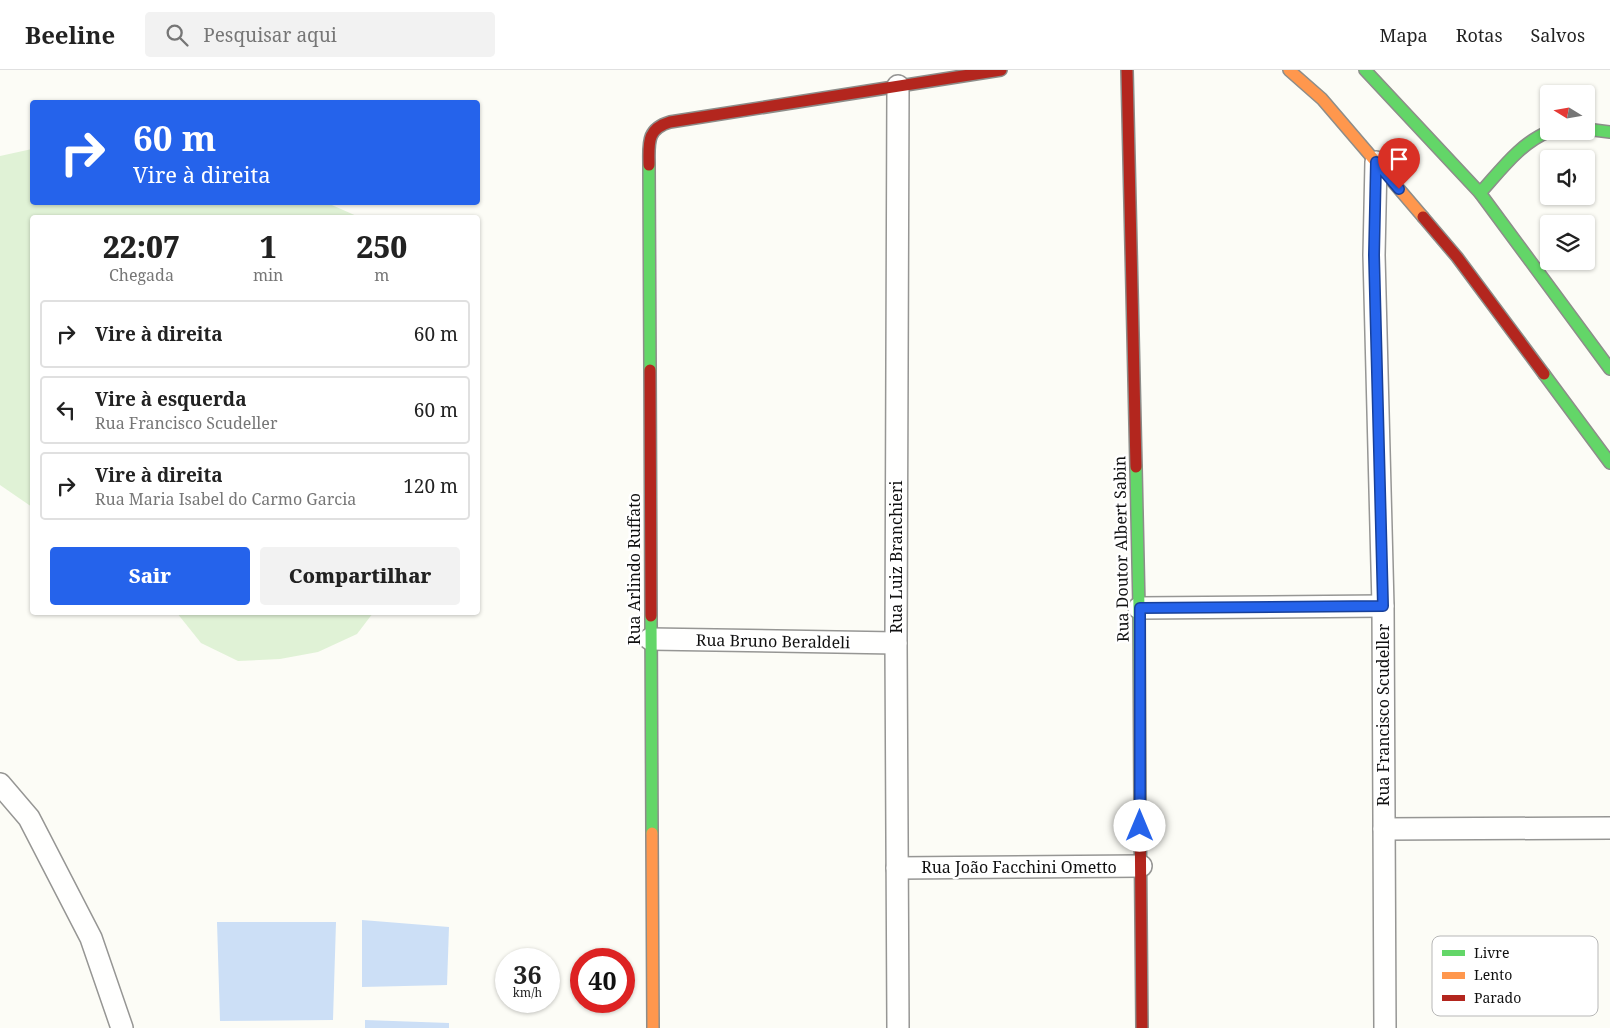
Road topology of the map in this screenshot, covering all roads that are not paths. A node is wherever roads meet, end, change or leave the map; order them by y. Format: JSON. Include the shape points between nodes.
{"nodes":[{"id":1,"x":1001,"y":70,"type":"edge"},
{"id":2,"x":1127,"y":70,"type":"edge"},
{"id":3,"x":1289,"y":70,"type":"edge"},
{"id":4,"x":1365,"y":70,"type":"edge"},
{"id":5,"x":898,"y":86,"type":"junction"},
{"id":6,"x":1595,"y":130,"type":"edge"},
{"id":7,"x":1610,"y":132,"type":"edge"},
{"id":8,"x":1540,"y":135,"type":"edge"},
{"id":9,"x":1376,"y":162,"type":"junction"},
{"id":10,"x":1480,"y":193,"type":"junction"},
{"id":11,"x":1610,"y":369,"type":"edge"},
{"id":12,"x":1610,"y":463,"type":"edge"},
{"id":13,"x":1383,"y":606,"type":"junction"},
{"id":14,"x":1140,"y":608,"type":"junction"},
{"id":15,"x":650,"y":639,"type":"junction"},
{"id":16,"x":896,"y":643,"type":"junction"},
{"id":17,"x":0,"y":784,"type":"edge"},
{"id":18,"x":1610,"y":828,"type":"edge"},
{"id":19,"x":1384,"y":829,"type":"junction"},
{"id":20,"x":1141,"y":866,"type":"junction"},
{"id":21,"x":897,"y":868,"type":"junction"},
{"id":22,"x":122,"y":1028,"type":"edge"},
{"id":23,"x":653,"y":1028,"type":"edge"},
{"id":24,"x":898,"y":1028,"type":"edge"},
{"id":25,"x":1142,"y":1028,"type":"edge"},
{"id":26,"x":1385,"y":1028,"type":"edge"}],
"edges":[{"from":1,"to":5,"type":"street"},
{"from":2,"to":14,"type":"street","name":"Rua Doutor Albert Sabin"},
{"from":3,"to":9,"type":"street","via":[[1322,100]]},
{"from":4,"to":10,"type":"street"},
{"from":5,"to":15,"type":"street","name":"Rua Arlindo Ruffato","via":[[670,122],[660,124],[652,131],[648,162]]},
{"from":5,"to":16,"type":"street","name":"Rua Luiz Branchieri"},
{"from":6,"to":7,"type":"street"},
{"from":8,"to":10,"type":"street","via":[[1517,152]]},
{"from":9,"to":12,"type":"street","via":[[1457,257]]},
{"from":9,"to":13,"type":"street","name":"Rua Francisco Scudeller","via":[[1374,255]]},
{"from":10,"to":11,"type":"street"},
{"from":13,"to":14,"type":"street"},
{"from":13,"to":19,"type":"street","name":"Rua Francisco Scudeller"},
{"from":14,"to":20,"type":"street","name":"Rua Doutor Albert Sabin"},
{"from":15,"to":16,"type":"street","name":"Rua Bruno Beraldeli"},
{"from":15,"to":23,"type":"street","name":"Rua Arlindo Ruffato"},
{"from":16,"to":21,"type":"street","name":"Rua Luiz Branchieri"},
{"from":17,"to":22,"type":"street","via":[[29,818],[91,938]]},
{"from":18,"to":19,"type":"street"},
{"from":19,"to":26,"type":"street","name":"Rua Francisco Scudeller"},
{"from":20,"to":21,"type":"street","name":"Rua João Facchini Ometto"},
{"from":20,"to":25,"type":"street","name":"Rua Doutor Albert Sabin"},
{"from":21,"to":24,"type":"street","name":"Rua Luiz Branchieri"}]}
